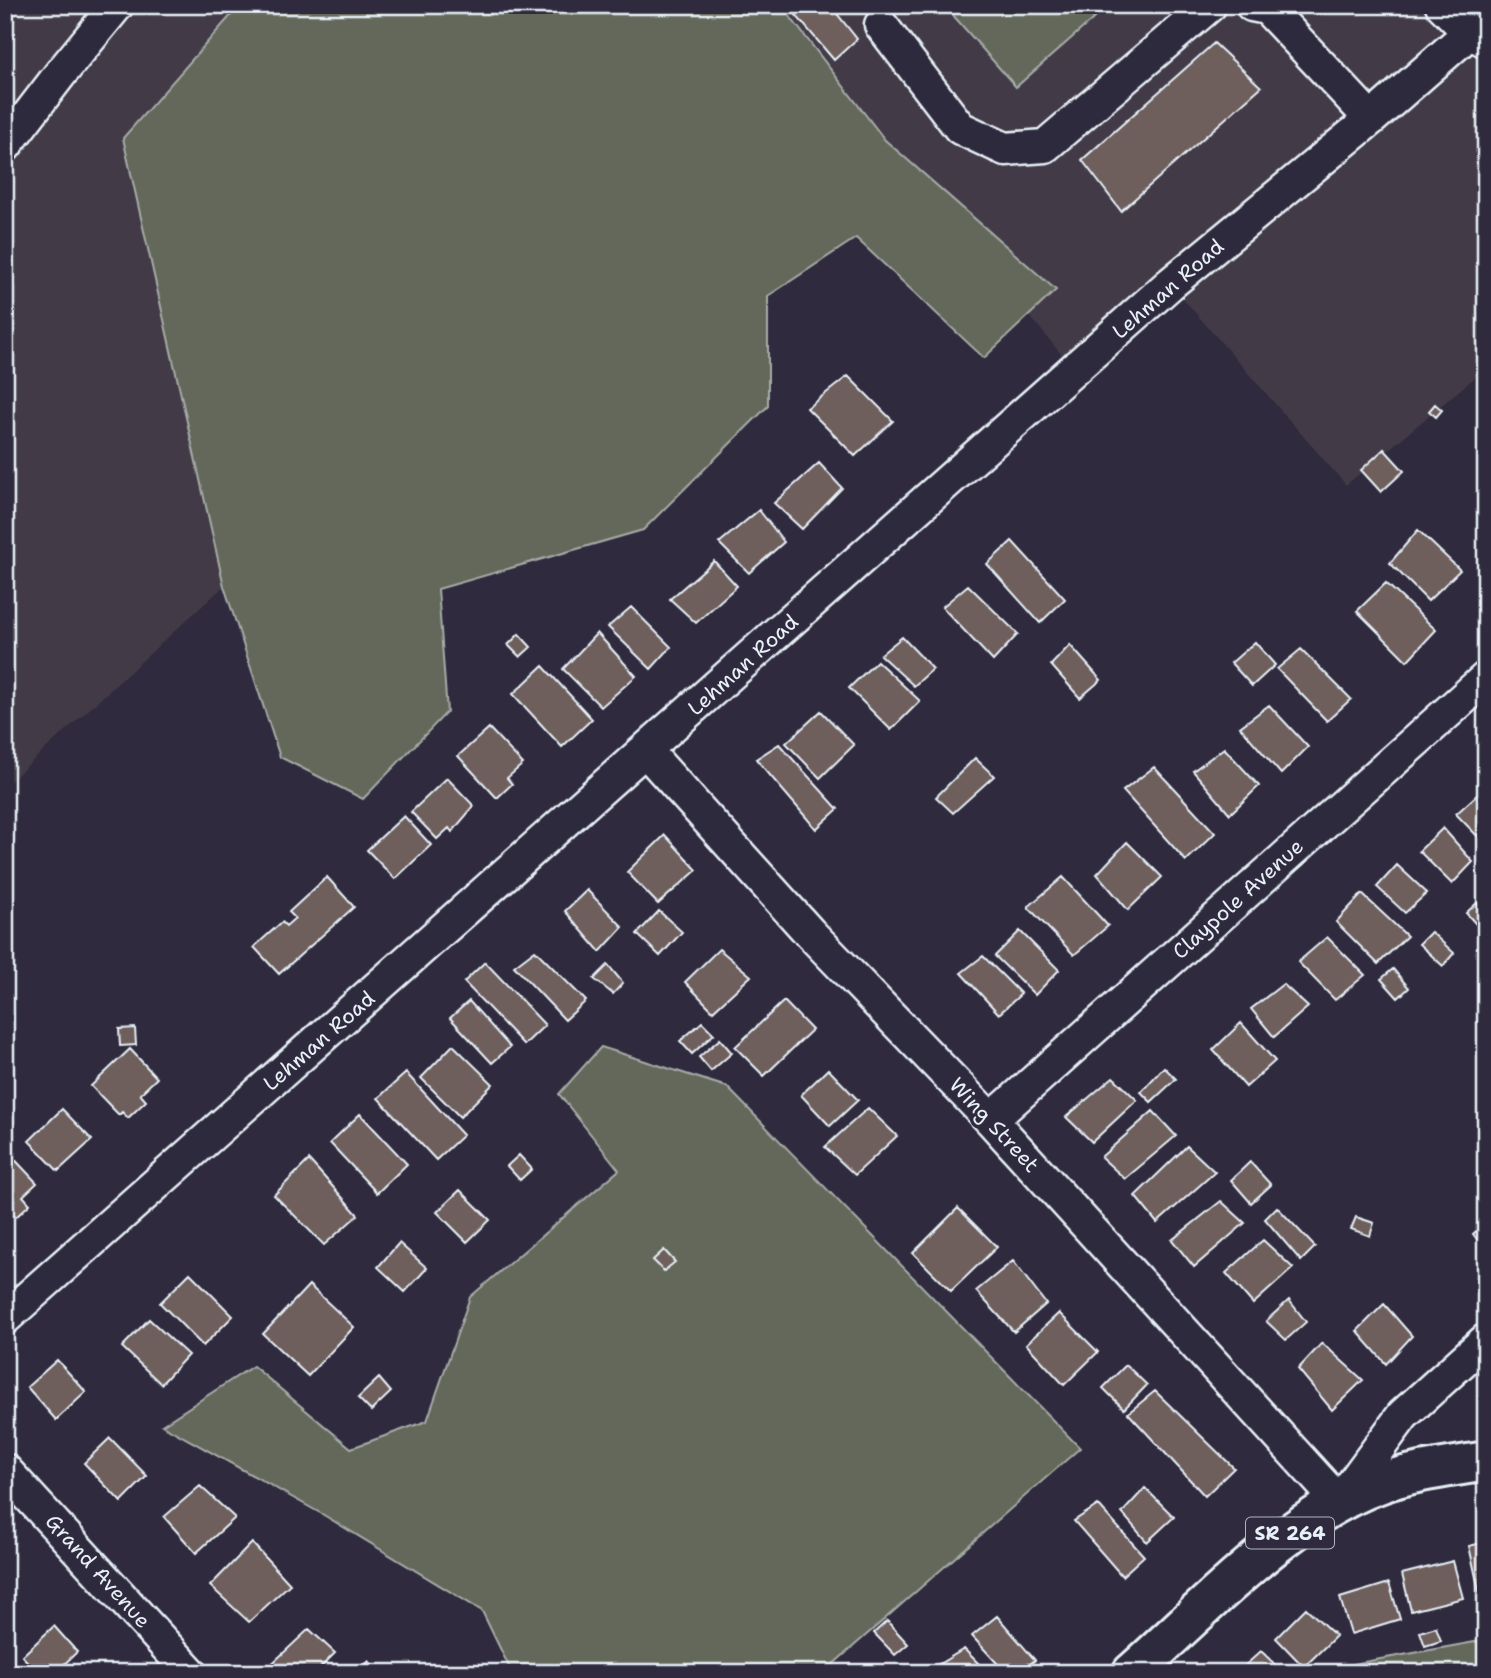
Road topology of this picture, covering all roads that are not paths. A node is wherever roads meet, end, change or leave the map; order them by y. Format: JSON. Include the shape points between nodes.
{"nodes":[{"id":1,"x":117,"y":5,"type":"edge"},
{"id":2,"x":1210,"y":5,"type":"edge"},
{"id":3,"x":1252,"y":5,"type":"edge"},
{"id":4,"x":1442,"y":5,"type":"edge"},
{"id":5,"x":881,"y":25,"type":"dead end"},
{"id":6,"x":1480,"y":30,"type":"edge"},
{"id":7,"x":1371,"y":120,"type":"junction"},
{"id":8,"x":5,"y":146,"type":"edge"},
{"id":9,"x":1486,"y":678,"type":"edge"},
{"id":10,"x":646,"y":751,"type":"junction"},
{"id":11,"x":991,"y":1119,"type":"junction"},
{"id":12,"x":5,"y":1318,"type":"edge"},
{"id":13,"x":1486,"y":1340,"type":"edge"},
{"id":14,"x":1486,"y":1461,"type":"edge"},
{"id":15,"x":5,"y":1470,"type":"edge"},
{"id":16,"x":1339,"y":1502,"type":"junction"},
{"id":17,"x":191,"y":1673,"type":"edge"},
{"id":18,"x":1132,"y":1673,"type":"edge"}],
"edges":[{"from":1,"to":8,"type":"street"},
{"from":2,"to":5,"type":"street","via":[[1045,146],[1005,149],[960,128]]},
{"from":3,"to":7,"type":"street","via":[[1267,8]]},
{"from":4,"to":6,"type":"street"},
{"from":6,"to":7,"type":"street","name":"Lehman Road"},
{"from":7,"to":10,"type":"street","name":"Lehman Road","via":[[1170,285]]},
{"from":9,"to":11,"type":"street","name":"Claypole Avenue"},
{"from":10,"to":11,"type":"street","name":"Wing Street","via":[[810,933]]},
{"from":10,"to":12,"type":"street","name":"Lehman Road"},
{"from":11,"to":16,"type":"street","name":"Wing Street"},
{"from":13,"to":16,"type":"street","via":[[1403,1416]]},
{"from":14,"to":16,"type":"main road","number":"SR 264","via":[[1381,1483]]},
{"from":15,"to":17,"type":"street","name":"Grand Avenue"},
{"from":16,"to":18,"type":"main road","number":"SR 264","via":[[1284,1537]]}]}
